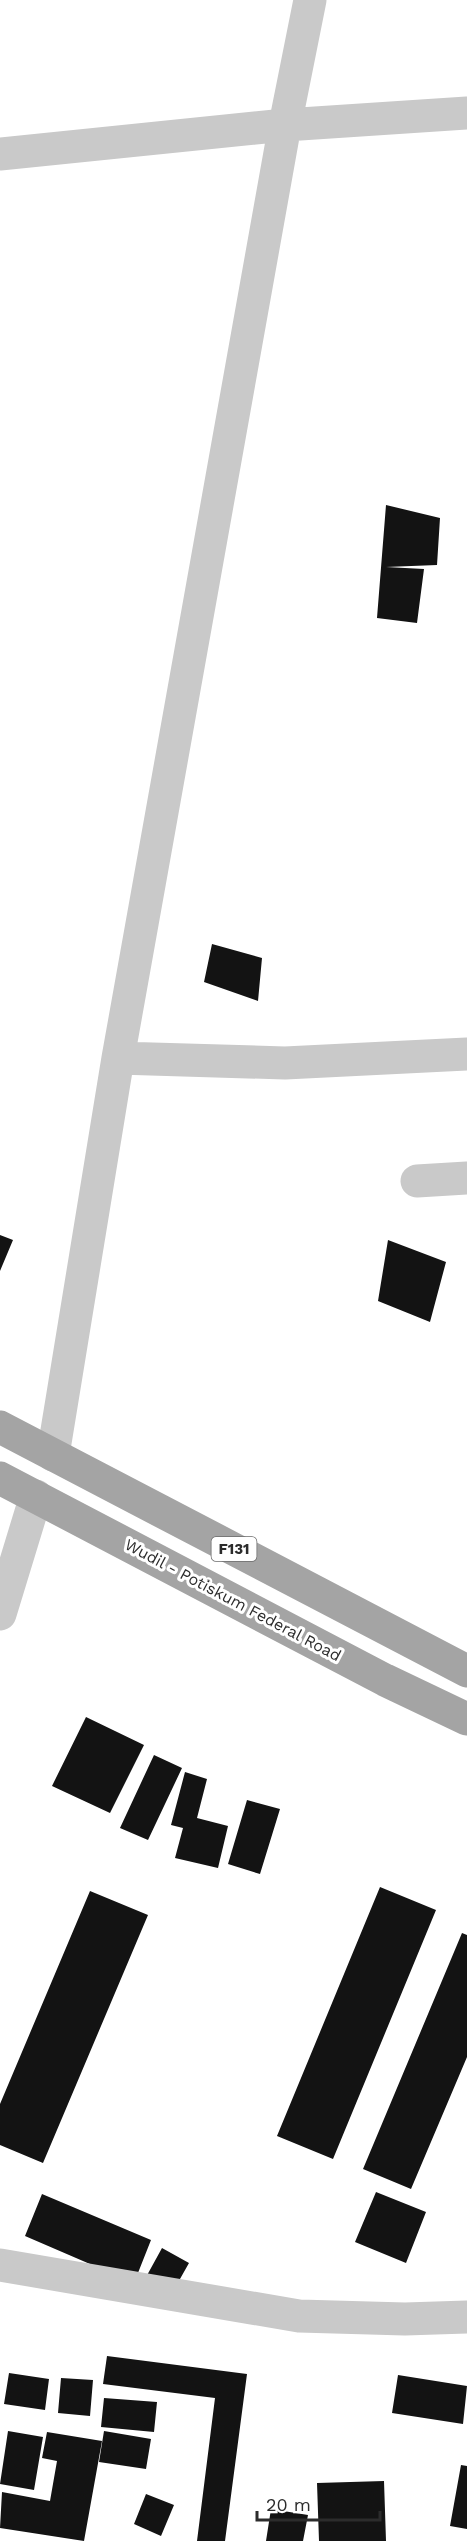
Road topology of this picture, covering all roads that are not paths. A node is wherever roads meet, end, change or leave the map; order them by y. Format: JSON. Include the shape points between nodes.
{"nodes":[{"id":1,"x":310,"y":0,"type":"edge"},
{"id":2,"x":467,"y":113,"type":"edge"},
{"id":3,"x":285,"y":125,"type":"junction"},
{"id":4,"x":0,"y":154,"type":"edge"},
{"id":5,"x":467,"y":1054,"type":"edge"},
{"id":6,"x":118,"y":1058,"type":"junction"},
{"id":7,"x":467,"y":1178,"type":"edge"},
{"id":8,"x":417,"y":1181,"type":"dead end"},
{"id":9,"x":0,"y":1427,"type":"edge"},
{"id":10,"x":53,"y":1455,"type":"junction"},
{"id":11,"x":0,"y":1478,"type":"edge"},
{"id":12,"x":36,"y":1496,"type":"junction"},
{"id":13,"x":0,"y":1614,"type":"edge"},
{"id":14,"x":467,"y":1671,"type":"edge"},
{"id":15,"x":467,"y":1719,"type":"edge"},
{"id":16,"x":0,"y":2265,"type":"edge"},
{"id":17,"x":467,"y":2317,"type":"edge"}],
"edges":[{"from":1,"to":3,"type":"street"},
{"from":2,"to":3,"type":"street"},
{"from":3,"to":4,"type":"street"},
{"from":3,"to":6,"type":"street"},
{"from":5,"to":6,"type":"street","via":[[285,1063]]},
{"from":6,"to":10,"type":"street"},
{"from":7,"to":8,"type":"street"},
{"from":9,"to":10,"type":"main road","number":"F131"},
{"from":10,"to":14,"type":"main road","number":"F131"},
{"from":11,"to":12,"type":"main road","name":"Wudil - Potiskum Federal Road","number":"F131"},
{"from":12,"to":13,"type":"street"},
{"from":12,"to":15,"type":"main road","name":"Wudil - Potiskum Federal Road","number":"F131","via":[[384,1680]]},
{"from":16,"to":17,"type":"street","via":[[298,2316]]}]}
